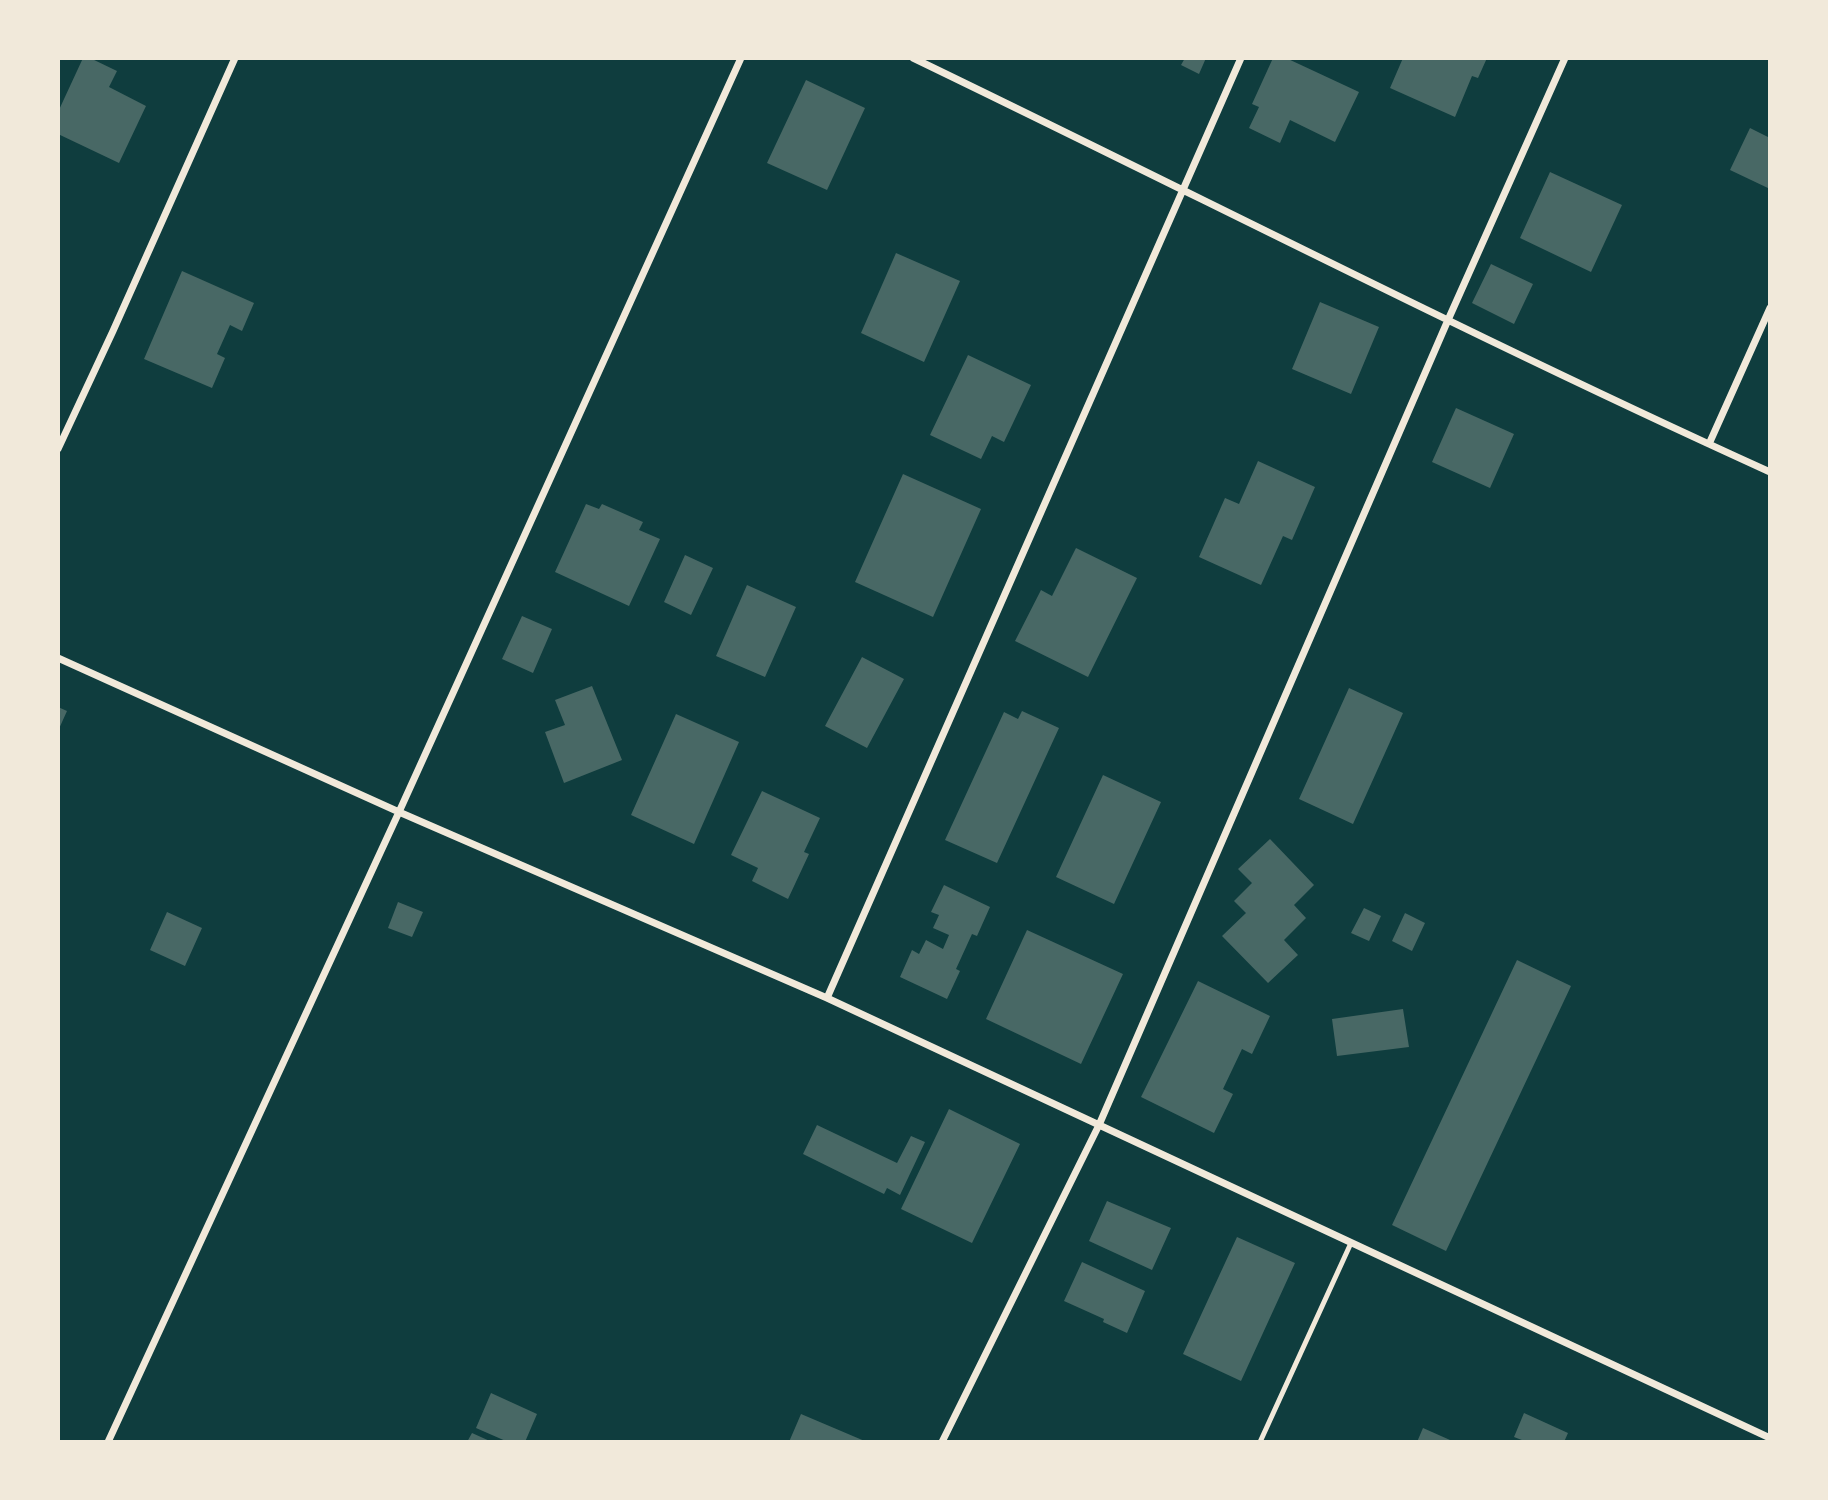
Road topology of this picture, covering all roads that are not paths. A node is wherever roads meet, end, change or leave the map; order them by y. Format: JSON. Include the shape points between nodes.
{"nodes":[{"id":1,"x":235,"y":58,"type":"edge"},
{"id":2,"x":741,"y":58,"type":"edge"},
{"id":3,"x":913,"y":58,"type":"edge"},
{"id":4,"x":1241,"y":58,"type":"edge"},
{"id":5,"x":1565,"y":58,"type":"edge"},
{"id":6,"x":1183,"y":188,"type":"junction"},
{"id":7,"x":1770,"y":308,"type":"edge"},
{"id":8,"x":1448,"y":320,"type":"junction"},
{"id":9,"x":1709,"y":444,"type":"junction"},
{"id":10,"x":58,"y":449,"type":"edge"},
{"id":11,"x":1770,"y":472,"type":"edge"},
{"id":12,"x":58,"y":658,"type":"edge"},
{"id":13,"x":399,"y":811,"type":"junction"},
{"id":14,"x":827,"y":998,"type":"junction"},
{"id":15,"x":1099,"y":1125,"type":"junction"},
{"id":16,"x":1351,"y":1243,"type":"junction"},
{"id":17,"x":1770,"y":1438,"type":"edge"},
{"id":18,"x":108,"y":1442,"type":"edge"},
{"id":19,"x":942,"y":1442,"type":"edge"},
{"id":20,"x":1260,"y":1442,"type":"edge"}],
"edges":[{"from":1,"to":10,"type":"street"},
{"from":2,"to":13,"type":"street"},
{"from":3,"to":6,"type":"street"},
{"from":4,"to":6,"type":"street"},
{"from":5,"to":8,"type":"street"},
{"from":6,"to":8,"type":"street"},
{"from":6,"to":14,"type":"street"},
{"from":7,"to":9,"type":"street"},
{"from":8,"to":9,"type":"street"},
{"from":8,"to":15,"type":"street"},
{"from":9,"to":11,"type":"street"},
{"from":12,"to":13,"type":"street"},
{"from":13,"to":14,"type":"street"},
{"from":13,"to":18,"type":"street"},
{"from":14,"to":15,"type":"street"},
{"from":15,"to":16,"type":"street"},
{"from":15,"to":19,"type":"street"},
{"from":16,"to":17,"type":"street"},
{"from":16,"to":20,"type":"lane"}]}
